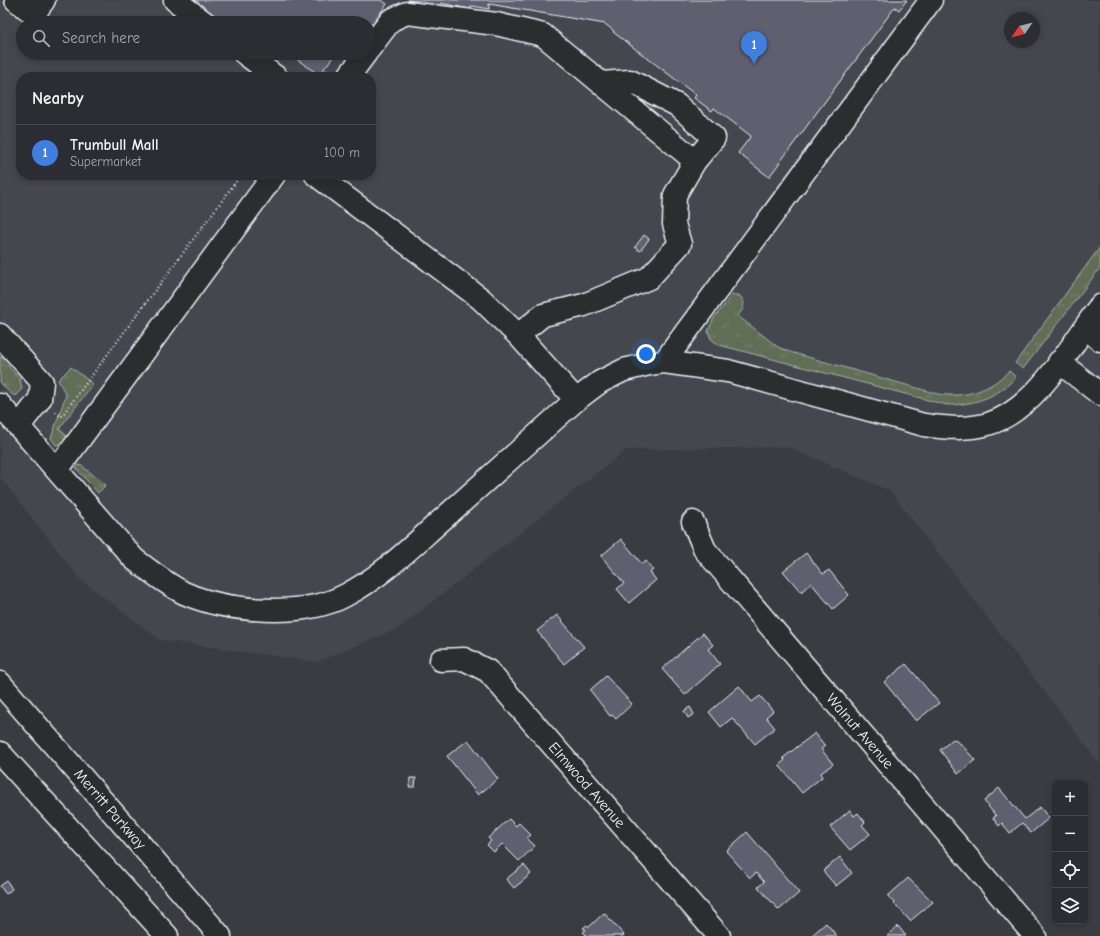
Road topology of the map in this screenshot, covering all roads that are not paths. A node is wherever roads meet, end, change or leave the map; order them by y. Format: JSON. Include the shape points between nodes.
{"nodes":[{"id":1,"x":16,"y":0,"type":"edge"},
{"id":2,"x":44,"y":0,"type":"edge"},
{"id":3,"x":175,"y":0,"type":"edge"},
{"id":4,"x":931,"y":0,"type":"edge"},
{"id":5,"x":196,"y":16,"type":"edge"},
{"id":6,"x":376,"y":40,"type":"edge"},
{"id":7,"x":253,"y":60,"type":"edge"},
{"id":8,"x":361,"y":60,"type":"edge"},
{"id":9,"x":269,"y":72,"type":"edge"},
{"id":10,"x":352,"y":72,"type":"edge"},
{"id":11,"x":601,"y":83,"type":"junction"},
{"id":12,"x":696,"y":161,"type":"junction"},
{"id":13,"x":270,"y":180,"type":"edge"},
{"id":14,"x":323,"y":180,"type":"edge"},
{"id":15,"x":1100,"y":306,"type":"edge"},
{"id":16,"x":1092,"y":334,"type":"edge"},
{"id":17,"x":0,"y":335,"type":"edge"},
{"id":18,"x":518,"y":335,"type":"junction"},
{"id":19,"x":664,"y":362,"type":"junction"},
{"id":20,"x":1060,"y":362,"type":"junction"},
{"id":21,"x":1100,"y":394,"type":"edge"},
{"id":22,"x":576,"y":400,"type":"junction"},
{"id":23,"x":0,"y":405,"type":"edge"},
{"id":24,"x":19,"y":426,"type":"junction"},
{"id":25,"x":57,"y":470,"type":"junction"},
{"id":26,"x":693,"y":522,"type":"dead end"},
{"id":27,"x":441,"y":660,"type":"dead end"},
{"id":28,"x":0,"y":683,"type":"edge"},
{"id":29,"x":0,"y":753,"type":"edge"},
{"id":30,"x":167,"y":936,"type":"edge"},
{"id":31,"x":220,"y":936,"type":"edge"},
{"id":32,"x":719,"y":936,"type":"edge"},
{"id":33,"x":1035,"y":936,"type":"edge"}],
"edges":[{"from":1,"to":2,"type":"main road","via":[[34,14]]},
{"from":3,"to":5,"type":"main road"},
{"from":4,"to":19,"type":"main road"},
{"from":6,"to":11,"type":"main road","via":[[391,20],[407,13],[496,24],[543,34]]},
{"from":7,"to":9,"type":"main road"},
{"from":8,"to":10,"type":"main road"},
{"from":11,"to":12,"type":"main road"},
{"from":11,"to":12,"type":"main road","via":[[630,81],[677,105],[714,138]]},
{"from":12,"to":18,"type":"main road","via":[[675,195],[674,224],[680,244],[649,278],[584,304],[543,315]]},
{"from":13,"to":25,"type":"main road"},
{"from":14,"to":18,"type":"main road","via":[[481,299]]},
{"from":15,"to":16,"type":"main road"},
{"from":16,"to":20,"type":"main road"},
{"from":17,"to":24,"type":"main road","via":[[42,382],[40,399]]},
{"from":18,"to":22,"type":"main road"},
{"from":19,"to":20,"type":"main road","via":[[728,371],[924,425],[952,429],[988,424],[1004,418],[1036,392]]},
{"from":19,"to":22,"type":"main road","via":[[624,370],[600,382]]},
{"from":20,"to":21,"type":"main road"},
{"from":22,"to":25,"type":"main road","via":[[395,561],[346,595],[301,609],[217,603],[184,593],[134,559]]},
{"from":23,"to":24,"type":"main road"},
{"from":24,"to":25,"type":"main road"},
{"from":26,"to":33,"type":"main road","name":"Walnut Avenue","via":[[705,550]]},
{"from":27,"to":32,"type":"main road","name":"Elmwood Avenue","via":[[464,658],[488,671]]},
{"from":28,"to":31,"type":"main road","name":"Merritt Parkway"},
{"from":29,"to":30,"type":"main road"}]}
